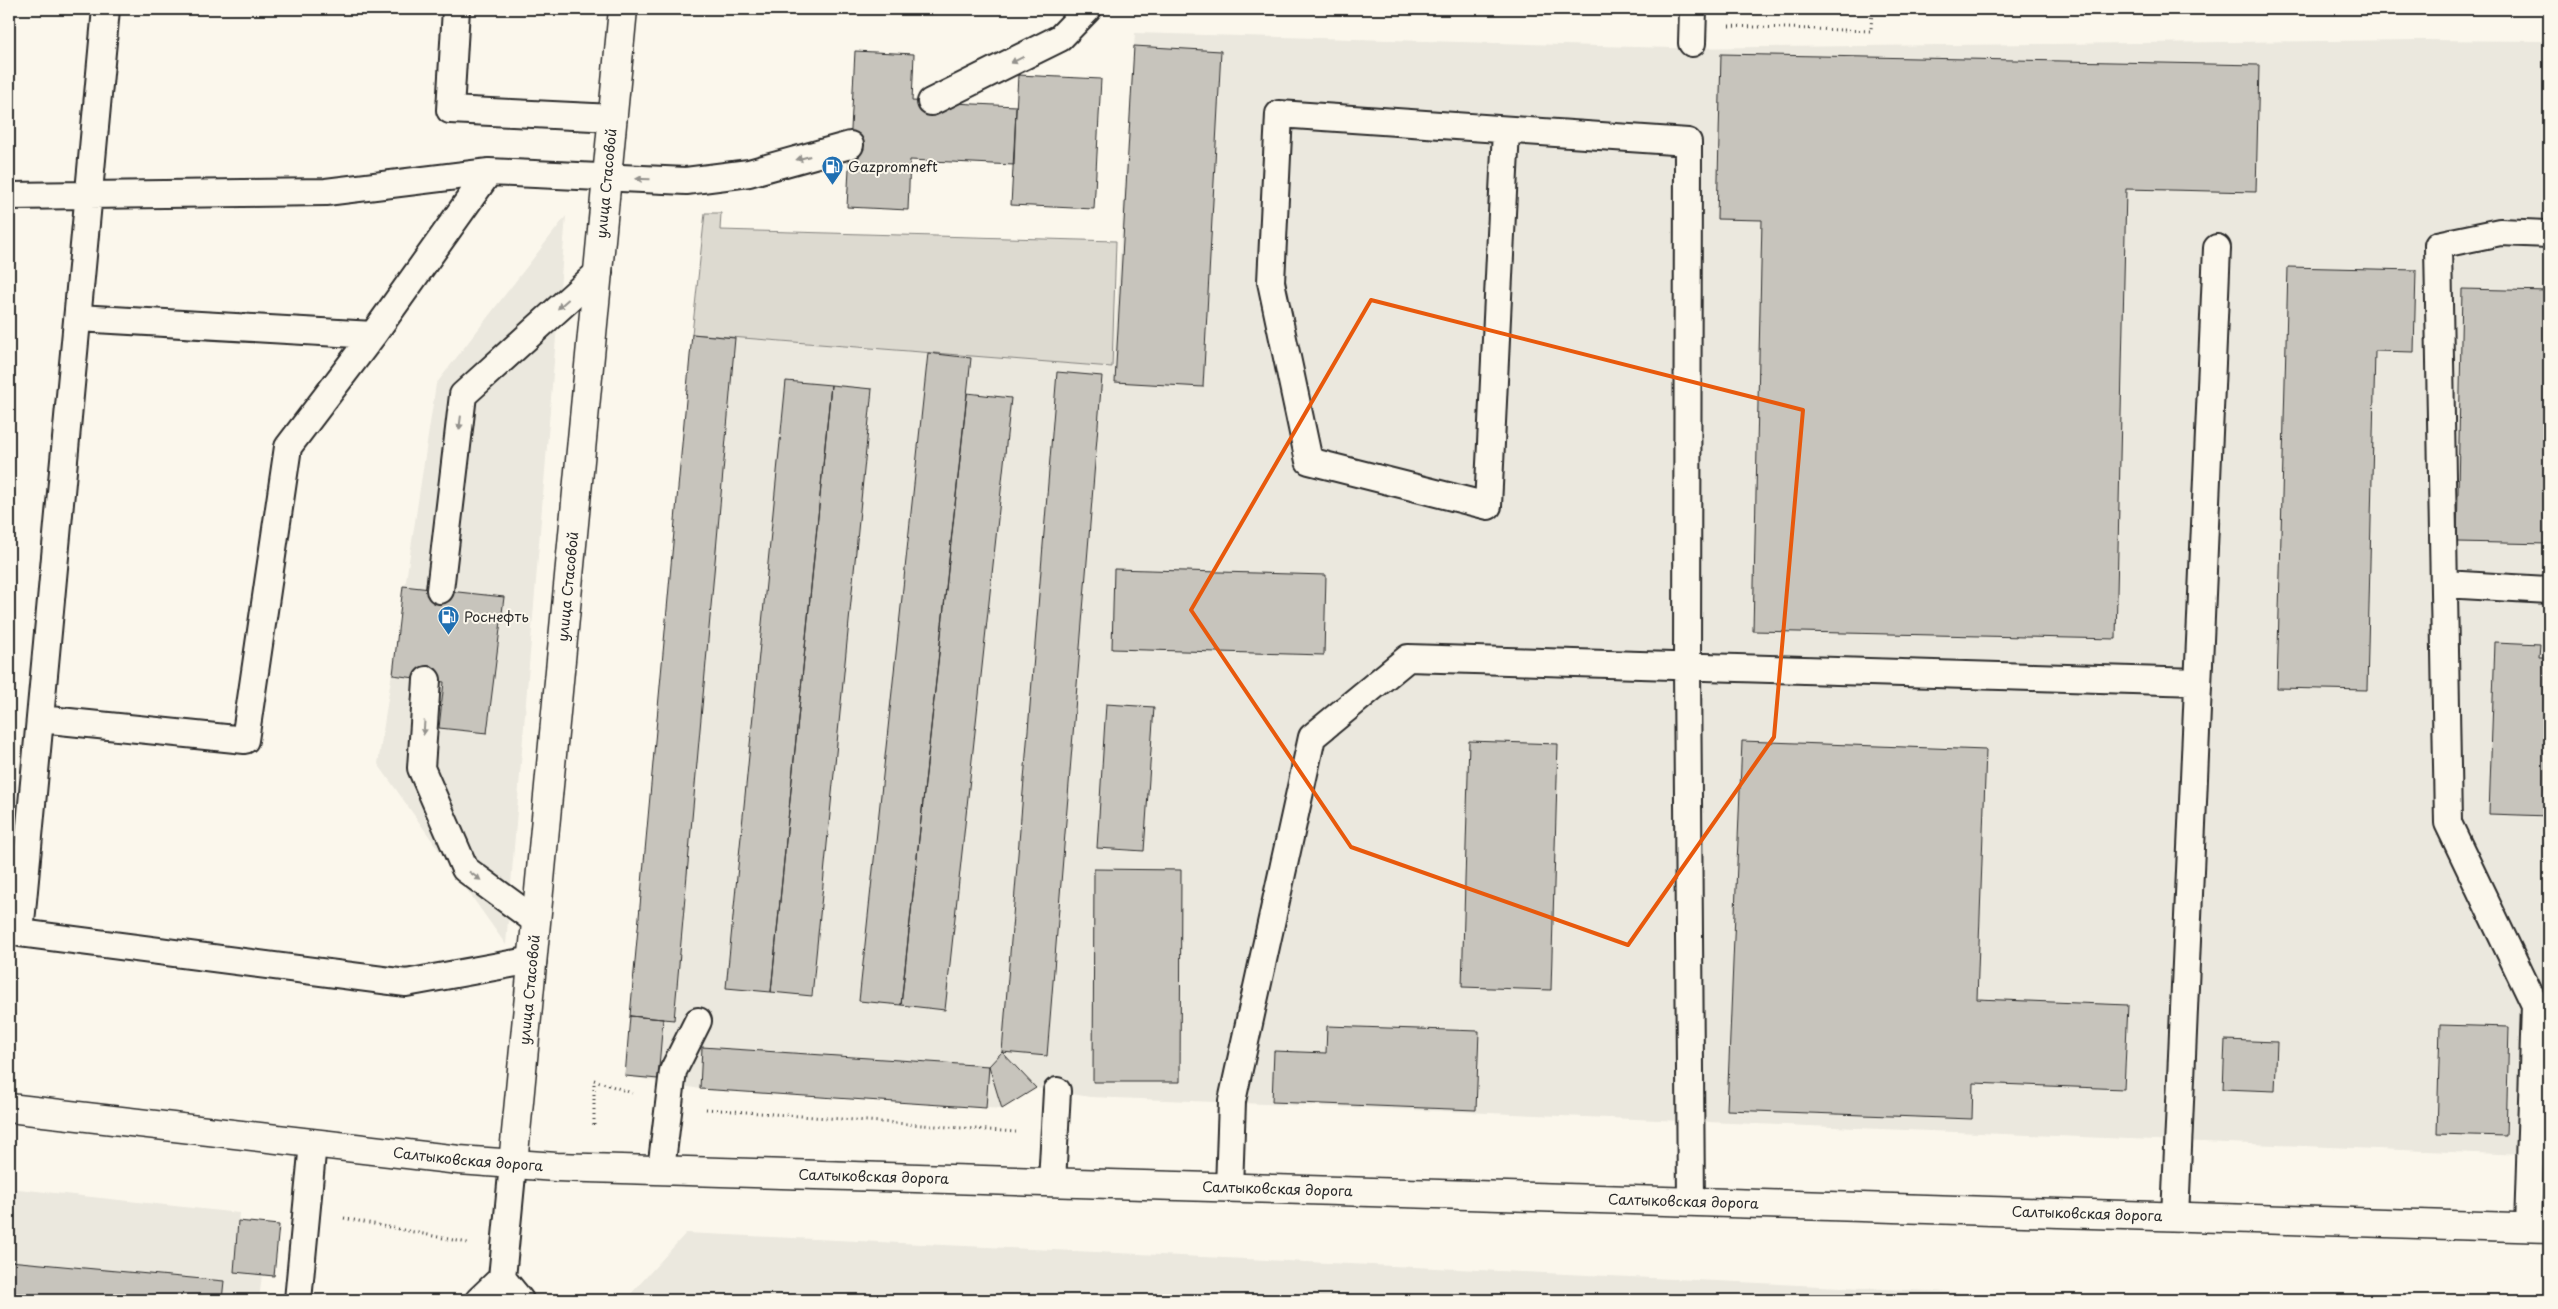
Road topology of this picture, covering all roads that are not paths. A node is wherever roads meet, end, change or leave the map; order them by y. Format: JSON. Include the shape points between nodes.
{"nodes":[{"id":1,"x":106,"y":9,"type":"edge"},
{"id":2,"x":456,"y":9,"type":"edge"},
{"id":3,"x":623,"y":9,"type":"edge"},
{"id":4,"x":1088,"y":9,"type":"edge"},
{"id":5,"x":931,"y":102,"type":"dead end"},
{"id":6,"x":613,"y":118,"type":"junction"},
{"id":7,"x":1506,"y":130,"type":"junction"},
{"id":8,"x":850,"y":145,"type":"dead end"},
{"id":9,"x":489,"y":172,"type":"junction"},
{"id":10,"x":607,"y":178,"type":"junction"},
{"id":11,"x":9,"y":196,"type":"edge"},
{"id":12,"x":88,"y":196,"type":"junction"},
{"id":13,"x":2549,"y":234,"type":"edge"},
{"id":14,"x":2216,"y":248,"type":"dead end"},
{"id":15,"x":599,"y":272,"type":"junction"},
{"id":16,"x":78,"y":318,"type":"junction"},
{"id":17,"x":373,"y":335,"type":"junction"},
{"id":18,"x":2444,"y":584,"type":"junction"},
{"id":19,"x":440,"y":590,"type":"dead end"},
{"id":20,"x":2549,"y":590,"type":"edge"},
{"id":21,"x":1687,"y":667,"type":"junction"},
{"id":22,"x":427,"y":680,"type":"dead end"},
{"id":23,"x":2198,"y":682,"type":"junction"},
{"id":24,"x":40,"y":719,"type":"junction"},
{"id":25,"x":536,"y":921,"type":"junction"},
{"id":26,"x":533,"y":960,"type":"junction"},
{"id":27,"x":2542,"y":1005,"type":"edge"},
{"id":28,"x":698,"y":1021,"type":"dead end"},
{"id":29,"x":1057,"y":1091,"type":"dead end"},
{"id":30,"x":9,"y":1108,"type":"edge"},
{"id":31,"x":313,"y":1143,"type":"junction"},
{"id":32,"x":513,"y":1164,"type":"junction"},
{"id":33,"x":661,"y":1170,"type":"junction"},
{"id":34,"x":1052,"y":1182,"type":"junction"},
{"id":35,"x":1229,"y":1188,"type":"junction"},
{"id":36,"x":1691,"y":1202,"type":"junction"},
{"id":37,"x":2175,"y":1217,"type":"junction"},
{"id":38,"x":2539,"y":1228,"type":"edge"},
{"id":39,"x":501,"y":1293,"type":"edge"},
{"id":40,"x":298,"y":1300,"type":"edge"},
{"id":41,"x":478,"y":1300,"type":"edge"},
{"id":42,"x":520,"y":1300,"type":"edge"}],
"edges":[{"from":1,"to":12,"type":"lane"},
{"from":2,"to":6,"type":"lane","via":[[450,110]]},
{"from":3,"to":6,"type":"street","name":"улица Стасовой"},
{"from":4,"to":5,"type":"lane","one_way":true,"via":[[1060,38]]},
{"from":6,"to":10,"type":"street","name":"улица Стасовой"},
{"from":7,"to":7,"type":"lane","via":[[1279,114],[1271,282],[1309,461],[1488,506]]},
{"from":7,"to":21,"type":"lane","via":[[1688,142]]},
{"from":8,"to":10,"type":"lane","one_way":true,"via":[[749,173],[686,180]]},
{"from":9,"to":10,"type":"lane"},
{"from":9,"to":12,"type":"lane","via":[[326,192]]},
{"from":9,"to":17,"type":"lane"},
{"from":10,"to":15,"type":"street","name":"улица Стасовой"},
{"from":11,"to":12,"type":"lane"},
{"from":12,"to":16,"type":"lane"},
{"from":13,"to":18,"type":"lane","via":[[2500,232],[2438,245]]},
{"from":14,"to":23,"type":"lane"},
{"from":15,"to":19,"type":"lane","one_way":true,"via":[[463,395]]},
{"from":15,"to":25,"type":"street","name":"улица Стасовой"},
{"from":16,"to":17,"type":"lane"},
{"from":16,"to":24,"type":"lane"},
{"from":17,"to":24,"type":"lane","via":[[288,447],[245,740]]},
{"from":18,"to":20,"type":"lane"},
{"from":18,"to":27,"type":"lane","via":[[2448,823]]},
{"from":21,"to":23,"type":"lane"},
{"from":21,"to":35,"type":"lane","via":[[1408,658],[1312,737],[1232,1101]]},
{"from":21,"to":36,"type":"lane"},
{"from":22,"to":25,"type":"lane","one_way":true,"via":[[421,768],[465,869]]},
{"from":23,"to":37,"type":"lane"},
{"from":24,"to":26,"type":"lane","via":[[20,933],[406,983]]},
{"from":25,"to":26,"type":"street","name":"улица Стасовой"},
{"from":26,"to":32,"type":"street","name":"улица Стасовой"},
{"from":27,"to":38,"type":"lane"},
{"from":28,"to":33,"type":"lane","via":[[674,1071]]},
{"from":29,"to":34,"type":"lane"},
{"from":30,"to":31,"type":"street","name":"Салтыковская дорога"},
{"from":31,"to":32,"type":"street","name":"Салтыковская дорога"},
{"from":31,"to":40,"type":"lane"},
{"from":32,"to":33,"type":"street","name":"Салтыковская дорога"},
{"from":32,"to":39,"type":"lane"},
{"from":33,"to":34,"type":"street","name":"Салтыковская дорога"},
{"from":34,"to":35,"type":"street","name":"Салтыковская дорога"},
{"from":35,"to":36,"type":"street","name":"Салтыковская дорога"},
{"from":36,"to":37,"type":"street","name":"Салтыковская дорога"},
{"from":37,"to":38,"type":"street","name":"Салтыковская дорога"},
{"from":39,"to":41,"type":"lane"},
{"from":39,"to":42,"type":"lane"}]}
